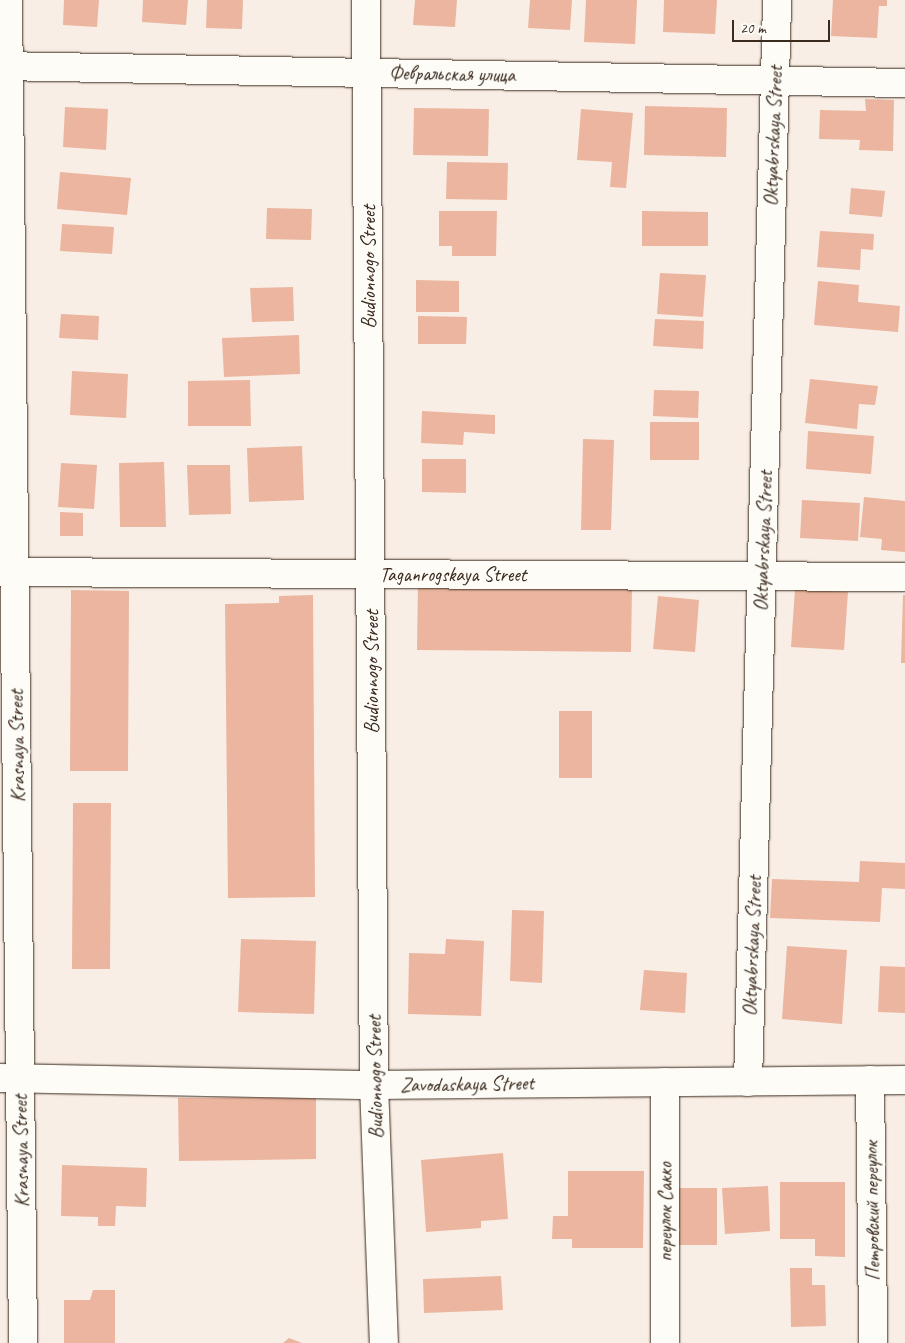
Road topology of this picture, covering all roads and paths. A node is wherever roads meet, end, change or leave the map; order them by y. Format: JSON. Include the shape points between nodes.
{"nodes":[{"id":1,"x":8,"y":0,"type":"edge"},
{"id":2,"x":366,"y":0,"type":"edge"},
{"id":3,"x":777,"y":0,"type":"edge"},
{"id":4,"x":5,"y":66,"type":"edge"},
{"id":5,"x":367,"y":73,"type":"junction"},
{"id":6,"x":775,"y":80,"type":"junction"},
{"id":7,"x":905,"y":83,"type":"edge"},
{"id":8,"x":8,"y":572,"type":"edge"},
{"id":9,"x":371,"y":574,"type":"junction"},
{"id":10,"x":762,"y":576,"type":"junction"},
{"id":11,"x":905,"y":577,"type":"edge"},
{"id":12,"x":10,"y":1078,"type":"edge"},
{"id":13,"x":870,"y":1080,"type":"junction"},
{"id":14,"x":905,"y":1080,"type":"edge"},
{"id":15,"x":665,"y":1082,"type":"junction"},
{"id":16,"x":748,"y":1082,"type":"junction"},
{"id":17,"x":374,"y":1085,"type":"junction"},
{"id":18,"x":24,"y":1343,"type":"edge"},
{"id":19,"x":384,"y":1343,"type":"edge"},
{"id":20,"x":665,"y":1343,"type":"edge"},
{"id":21,"x":873,"y":1343,"type":"edge"}],
"edges":[{"from":1,"to":4,"type":"street","name":"Krasnaya Street"},
{"from":2,"to":5,"type":"street","name":"Budionnogo Street"},
{"from":3,"to":6,"type":"street","name":"Oktyabrskaya Street"},
{"from":4,"to":5,"type":"street","name":"Февральская улица"},
{"from":4,"to":8,"type":"street","name":"Krasnaya Street"},
{"from":5,"to":6,"type":"street","name":"Февральская улица"},
{"from":5,"to":9,"type":"street","name":"Budionnogo Street"},
{"from":6,"to":7,"type":"street","name":"Февральская улица"},
{"from":6,"to":10,"type":"street","name":"Oktyabrskaya Street"},
{"from":8,"to":9,"type":"street","name":"Taganrogskaya Street"},
{"from":8,"to":12,"type":"street","name":"Krasnaya Street"},
{"from":9,"to":10,"type":"street","name":"Taganrogskaya Street"},
{"from":9,"to":17,"type":"street","name":"Budionnogo Street"},
{"from":10,"to":11,"type":"street","name":"Taganrogskaya Street"},
{"from":10,"to":16,"type":"street","name":"Oktyabrskaya Street"},
{"from":12,"to":17,"type":"street","name":"Zavodaskaya Street"},
{"from":12,"to":18,"type":"street","name":"Krasnaya Street"},
{"from":13,"to":14,"type":"street","name":"Zavodaskaya Street"},
{"from":13,"to":16,"type":"street","name":"Zavodaskaya Street"},
{"from":13,"to":21,"type":"street","name":"Петровский переулок"},
{"from":15,"to":16,"type":"street","name":"Zavodaskaya Street"},
{"from":15,"to":17,"type":"street","name":"Zavodaskaya Street"},
{"from":15,"to":20,"type":"street","name":"переулок Сакко"},
{"from":17,"to":19,"type":"street","name":"Budionnogo Street"}]}
